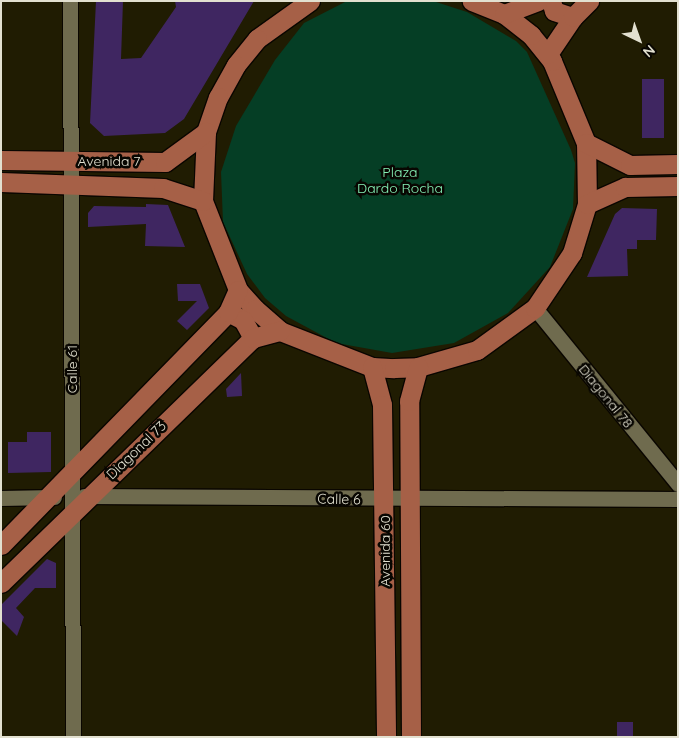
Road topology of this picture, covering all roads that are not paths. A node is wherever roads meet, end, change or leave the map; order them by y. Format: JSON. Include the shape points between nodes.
{"nodes":[{"id":1,"x":70,"y":1,"type":"edge"},
{"id":2,"x":310,"y":1,"type":"edge"},
{"id":3,"x":472,"y":1,"type":"edge"},
{"id":4,"x":538,"y":1,"type":"edge"},
{"id":5,"x":551,"y":1,"type":"edge"},
{"id":6,"x":589,"y":1,"type":"edge"},
{"id":7,"x":289,"y":6,"type":"edge"},
{"id":8,"x":504,"y":14,"type":"junction"},
{"id":9,"x":573,"y":18,"type":"junction"},
{"id":10,"x":548,"y":54,"type":"junction"},
{"id":11,"x":206,"y":132,"type":"junction"},
{"id":12,"x":586,"y":143,"type":"junction"},
{"id":13,"x":1,"y":160,"type":"edge"},
{"id":14,"x":71,"y":161,"type":"junction"},
{"id":15,"x":678,"y":164,"type":"edge"},
{"id":16,"x":1,"y":182,"type":"edge"},
{"id":17,"x":71,"y":183,"type":"junction"},
{"id":18,"x":678,"y":186,"type":"edge"},
{"id":19,"x":203,"y":201,"type":"junction"},
{"id":20,"x":586,"y":204,"type":"junction"},
{"id":21,"x":238,"y":290,"type":"junction"},
{"id":22,"x":535,"y":308,"type":"junction"},
{"id":23,"x":228,"y":312,"type":"junction"},
{"id":24,"x":280,"y":331,"type":"junction"},
{"id":25,"x":253,"y":338,"type":"junction"},
{"id":26,"x":372,"y":367,"type":"junction"},
{"id":27,"x":418,"y":367,"type":"junction"},
{"id":28,"x":409,"y":401,"type":"junction"},
{"id":29,"x":382,"y":405,"type":"junction"},
{"id":30,"x":72,"y":475,"type":"junction"},
{"id":31,"x":678,"y":484,"type":"edge"},
{"id":32,"x":1,"y":498,"type":"edge"},
{"id":33,"x":49,"y":498,"type":"junction"},
{"id":34,"x":411,"y":499,"type":"junction"},
{"id":35,"x":678,"y":499,"type":"edge"},
{"id":36,"x":384,"y":500,"type":"junction"},
{"id":37,"x":76,"y":502,"type":"junction"},
{"id":38,"x":1,"y":545,"type":"edge"},
{"id":39,"x":1,"y":583,"type":"edge"},
{"id":40,"x":73,"y":737,"type":"edge"},
{"id":41,"x":386,"y":737,"type":"edge"},
{"id":42,"x":411,"y":737,"type":"edge"}],
"edges":[{"from":1,"to":14,"type":"street","name":"Calle 61"},
{"from":2,"to":7,"type":"main road"},
{"from":3,"to":8,"type":"main road"},
{"from":4,"to":8,"type":"main road"},
{"from":5,"to":9,"type":"main road","via":[[554,11]]},
{"from":6,"to":9,"type":"main road"},
{"from":7,"to":11,"type":"main road","via":[[236,65],[218,97]]},
{"from":8,"to":10,"type":"main road"},
{"from":9,"to":10,"type":"main road"},
{"from":10,"to":12,"type":"main road"},
{"from":11,"to":14,"type":"main road","name":"Avenida 7","via":[[165,162]]},
{"from":11,"to":19,"type":"main road"},
{"from":12,"to":15,"type":"main road","via":[[630,165]]},
{"from":12,"to":20,"type":"main road"},
{"from":13,"to":14,"type":"main road","name":"Avenida 7"},
{"from":14,"to":17,"type":"street","name":"Calle 61"},
{"from":16,"to":17,"type":"main road","name":"Avenida 7"},
{"from":17,"to":19,"type":"main road","name":"Avenida 7","via":[[164,188]]},
{"from":17,"to":30,"type":"street","name":"Calle 61"},
{"from":18,"to":20,"type":"main road","via":[[625,187]]},
{"from":19,"to":21,"type":"main road"},
{"from":20,"to":22,"type":"main road","via":[[572,253]]},
{"from":21,"to":23,"type":"main road","name":"Diagonal 73"},
{"from":21,"to":24,"type":"main road"},
{"from":22,"to":27,"type":"main road","via":[[477,350]]},
{"from":22,"to":31,"type":"street","name":"Diagonal 78"},
{"from":23,"to":25,"type":"main road","via":[[243,320]]},
{"from":23,"to":30,"type":"main road","name":"Diagonal 73"},
{"from":24,"to":25,"type":"main road","name":"Diagonal 73"},
{"from":24,"to":26,"type":"main road"},
{"from":25,"to":37,"type":"main road","name":"Diagonal 73"},
{"from":26,"to":27,"type":"main road"},
{"from":26,"to":29,"type":"main road","name":"Avenida 60"},
{"from":27,"to":28,"type":"main road","name":"Avenida 60"},
{"from":28,"to":29,"type":"main road","via":[[397,397]]},
{"from":28,"to":34,"type":"main road","name":"Avenida 60"},
{"from":29,"to":36,"type":"main road","name":"Avenida 60"},
{"from":30,"to":33,"type":"main road","name":"Diagonal 73"},
{"from":30,"to":37,"type":"street","name":"Calle 61"},
{"from":32,"to":33,"type":"street","name":"Calle 6"},
{"from":33,"to":37,"type":"street","name":"Calle 6"},
{"from":33,"to":38,"type":"main road","name":"Diagonal 73"},
{"from":34,"to":35,"type":"street","name":"Calle 6"},
{"from":34,"to":36,"type":"street","name":"Calle 6"},
{"from":34,"to":42,"type":"main road","name":"Avenida 60"},
{"from":36,"to":37,"type":"street","name":"Calle 6"},
{"from":36,"to":41,"type":"main road","name":"Avenida 60"},
{"from":37,"to":39,"type":"main road","name":"Diagonal 73"},
{"from":37,"to":40,"type":"street","name":"Calle 61"}]}
